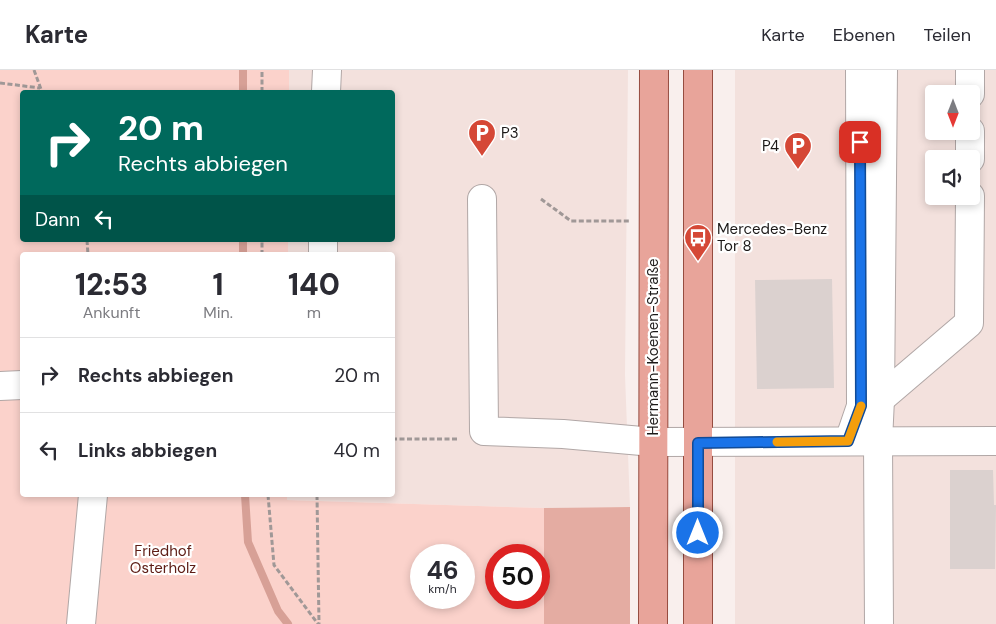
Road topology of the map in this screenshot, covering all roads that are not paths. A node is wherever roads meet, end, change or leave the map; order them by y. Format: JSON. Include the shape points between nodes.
{"nodes":[{"id":1,"x":326,"y":70,"type":"edge"},
{"id":2,"x":654,"y":70,"type":"edge"},
{"id":3,"x":698,"y":70,"type":"edge"},
{"id":4,"x":860,"y":70,"type":"edge"},
{"id":5,"x":883,"y":70,"type":"edge"},
{"id":6,"x":970,"y":70,"type":"edge"},
{"id":7,"x":970,"y":85,"type":"edge"},
{"id":8,"x":326,"y":90,"type":"edge"},
{"id":9,"x":482,"y":200,"type":"dead end"},
{"id":10,"x":970,"y":205,"type":"edge"},
{"id":11,"x":880,"y":399,"type":"junction"},
{"id":12,"x":848,"y":441,"type":"junction"},
{"id":13,"x":878,"y":441,"type":"junction"},
{"id":14,"x":996,"y":441,"type":"edge"},
{"id":15,"x":653,"y":442,"type":"junction"},
{"id":16,"x":698,"y":443,"type":"junction"},
{"id":17,"x":93,"y":497,"type":"edge"},
{"id":18,"x":82,"y":624,"type":"edge"},
{"id":19,"x":653,"y":624,"type":"edge"},
{"id":20,"x":698,"y":624,"type":"edge"},
{"id":21,"x":879,"y":624,"type":"edge"}],
"edges":[{"from":1,"to":8,"type":"street"},
{"from":2,"to":15,"type":"main road","name":"Hermann-Koenen-Straße"},
{"from":3,"to":16,"type":"main road"},
{"from":4,"to":12,"type":"street","via":[[861,406]]},
{"from":5,"to":11,"type":"street"},
{"from":6,"to":7,"type":"street"},
{"from":9,"to":15,"type":"street","via":[[484,431]]},
{"from":10,"to":11,"type":"street","via":[[969,324]]},
{"from":11,"to":13,"type":"street"},
{"from":12,"to":13,"type":"street"},
{"from":12,"to":16,"type":"street"},
{"from":13,"to":14,"type":"street"},
{"from":13,"to":21,"type":"street"},
{"from":15,"to":16,"type":"street"},
{"from":15,"to":19,"type":"main road","name":"Hermann-Koenen-Straße"},
{"from":16,"to":20,"type":"main road"},
{"from":17,"to":18,"type":"street"}]}
